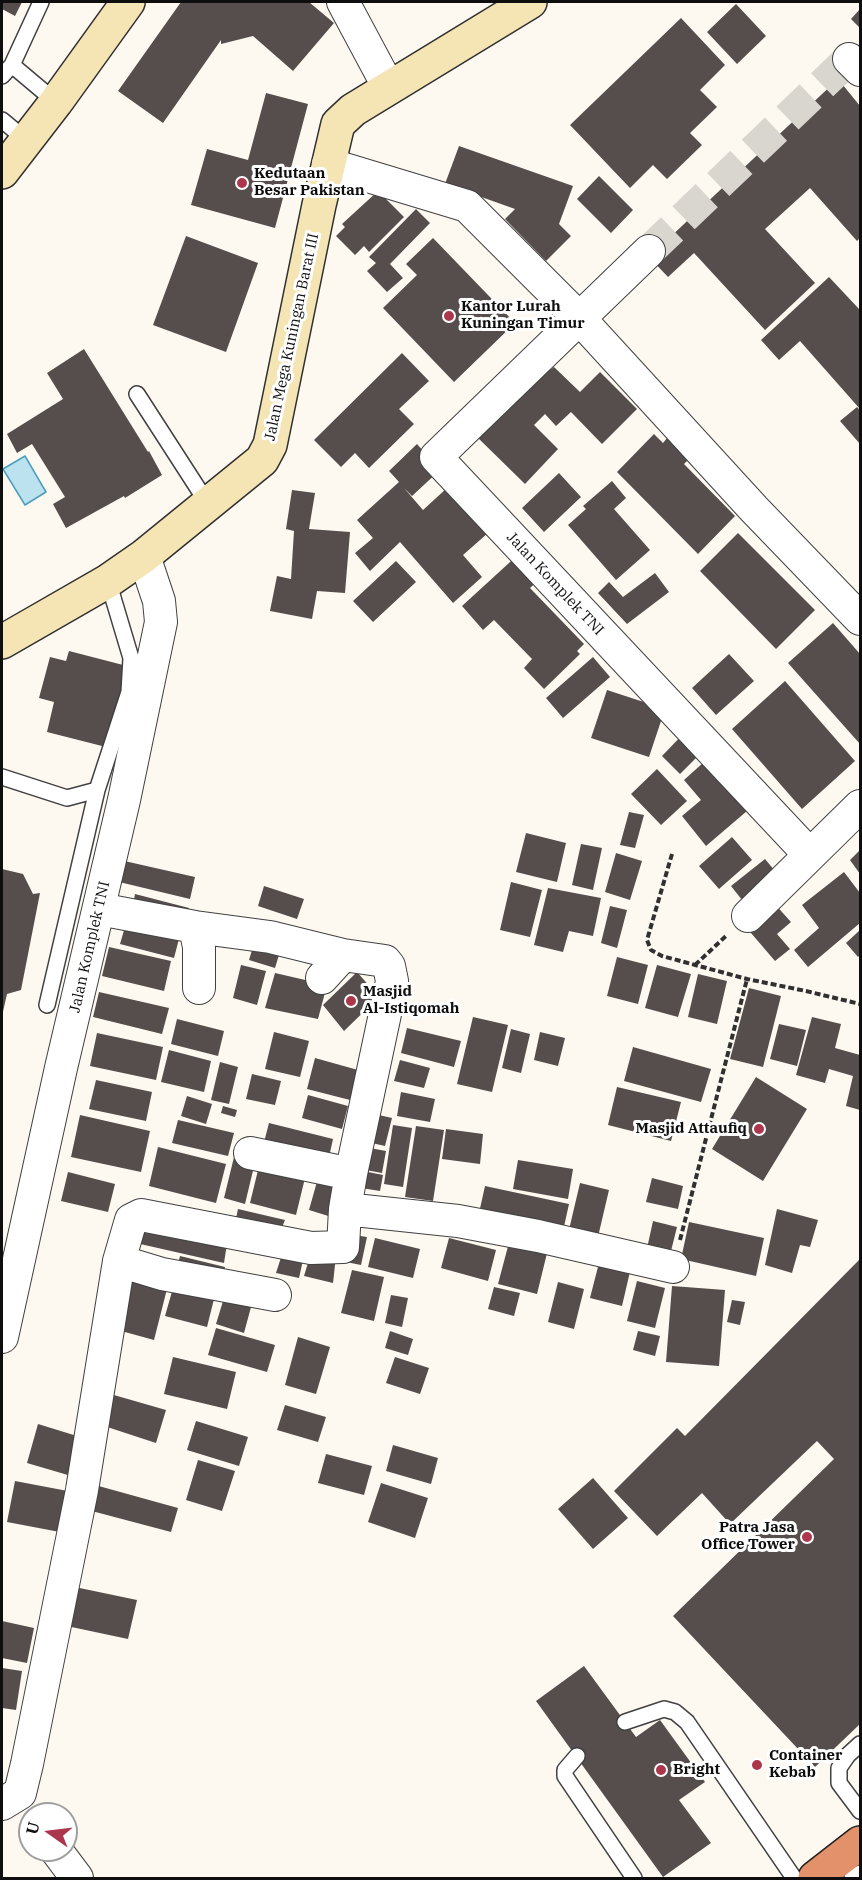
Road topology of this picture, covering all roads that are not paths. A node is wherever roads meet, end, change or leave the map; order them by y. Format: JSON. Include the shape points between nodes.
{"nodes":[{"id":1,"x":41,"y":2,"type":"edge"},
{"id":2,"x":128,"y":2,"type":"edge"},
{"id":3,"x":344,"y":2,"type":"edge"},
{"id":4,"x":530,"y":2,"type":"edge"},
{"id":5,"x":7,"y":71,"type":"edge"},
{"id":6,"x":389,"y":88,"type":"junction"},
{"id":7,"x":56,"y":102,"type":"junction"},
{"id":8,"x":14,"y":130,"type":"edge"},
{"id":9,"x":328,"y":164,"type":"junction"},
{"id":10,"x":2,"y":172,"type":"edge"},
{"id":11,"x":650,"y":251,"type":"tunnel mouth"},
{"id":12,"x":580,"y":319,"type":"junction"},
{"id":13,"x":137,"y":394,"type":"dead end"},
{"id":14,"x":208,"y":504,"type":"junction"},
{"id":15,"x":144,"y":556,"type":"junction"},
{"id":16,"x":108,"y":581,"type":"junction"},
{"id":17,"x":861,"y":619,"type":"edge"},
{"id":18,"x":2,"y":642,"type":"edge"},
{"id":19,"x":2,"y":777,"type":"edge"},
{"id":20,"x":98,"y":790,"type":"junction"},
{"id":21,"x":861,"y":806,"type":"edge"},
{"id":22,"x":810,"y":855,"type":"junction"},
{"id":23,"x":99,"y":909,"type":"junction"},
{"id":24,"x":748,"y":916,"type":"road end"},
{"id":25,"x":195,"y":927,"type":"junction"},
{"id":26,"x":343,"y":955,"type":"junction"},
{"id":27,"x":322,"y":978,"type":"dead end"},
{"id":28,"x":199,"y":988,"type":"dead end"},
{"id":29,"x":47,"y":1005,"type":"dead end"},
{"id":30,"x":250,"y":1152,"type":"dead end"},
{"id":31,"x":351,"y":1174,"type":"junction"},
{"id":32,"x":345,"y":1209,"type":"junction"},
{"id":33,"x":119,"y":1261,"type":"junction"},
{"id":34,"x":673,"y":1267,"type":"road end"},
{"id":35,"x":275,"y":1294,"type":"dead end"},
{"id":36,"x":2,"y":1337,"type":"edge"},
{"id":37,"x":625,"y":1722,"type":"dead end"},
{"id":38,"x":861,"y":1744,"type":"edge"},
{"id":39,"x":577,"y":1756,"type":"dead end"},
{"id":40,"x":16,"y":1805,"type":"edge"},
{"id":41,"x":861,"y":1811,"type":"edge"},
{"id":42,"x":861,"y":1843,"type":"edge"},
{"id":43,"x":65,"y":1862,"type":"edge"},
{"id":44,"x":861,"y":1873,"type":"edge"},
{"id":45,"x":77,"y":1878,"type":"edge"},
{"id":46,"x":634,"y":1878,"type":"edge"},
{"id":47,"x":794,"y":1878,"type":"edge"},
{"id":48,"x":815,"y":1878,"type":"edge"},
{"id":49,"x":852,"y":1878,"type":"edge"}],
"edges":[{"from":1,"to":5,"type":"lane"},
{"from":2,"to":7,"type":"street"},
{"from":3,"to":6,"type":"street"},
{"from":4,"to":6,"type":"street","name":"Jalan Mega Kuningan Barat III"},
{"from":5,"to":7,"type":"lane"},
{"from":6,"to":9,"type":"street","name":"Jalan Mega Kuningan Barat III","via":[[338,124]]},
{"from":7,"to":8,"type":"street"},
{"from":8,"to":10,"type":"street"},
{"from":9,"to":12,"type":"street","via":[[466,206]]},
{"from":9,"to":14,"type":"street","name":"Jalan Mega Kuningan Barat III","via":[[270,445],[262,460]]},
{"from":11,"to":12,"type":"street"},
{"from":12,"to":17,"type":"street"},
{"from":12,"to":22,"type":"street","name":"Jalan Komplek TNI","via":[[436,457]]},
{"from":13,"to":14,"type":"lane"},
{"from":14,"to":15,"type":"street","name":"Jalan Mega Kuningan Barat III"},
{"from":15,"to":16,"type":"street","name":"Jalan Mega Kuningan Barat III"},
{"from":15,"to":23,"type":"street","name":"Jalan Komplek TNI","via":[[159,601],[161,622]]},
{"from":16,"to":18,"type":"street","name":"Jalan Mega Kuningan Barat III"},
{"from":16,"to":20,"type":"lane","via":[[131,658],[129,692]]},
{"from":19,"to":20,"type":"lane","via":[[67,798]]},
{"from":20,"to":29,"type":"lane"},
{"from":21,"to":22,"type":"street"},
{"from":22,"to":24,"type":"street"},
{"from":23,"to":25,"type":"street"},
{"from":23,"to":36,"type":"street","name":"Jalan Komplek TNI"},
{"from":25,"to":26,"type":"street","via":[[270,938]]},
{"from":25,"to":28,"type":"street"},
{"from":26,"to":27,"type":"street"},
{"from":26,"to":31,"type":"street","via":[[385,961],[392,981]]},
{"from":30,"to":31,"type":"street"},
{"from":31,"to":32,"type":"street"},
{"from":32,"to":33,"type":"street","via":[[343,1247],[328,1248],[141,1215],[131,1220]]},
{"from":32,"to":34,"type":"street","via":[[458,1221]]},
{"from":33,"to":35,"type":"street","via":[[162,1274]]},
{"from":33,"to":40,"type":"street","via":[[63,1591]]},
{"from":37,"to":47,"type":"lane","via":[[664,1709],[687,1722]]},
{"from":38,"to":41,"type":"lane","via":[[839,1768],[839,1783]]},
{"from":39,"to":46,"type":"lane","via":[[565,1770],[565,1776]]},
{"from":42,"to":48,"type":"highway"},
{"from":43,"to":45,"type":"street"},
{"from":44,"to":49,"type":"lane"}]}
